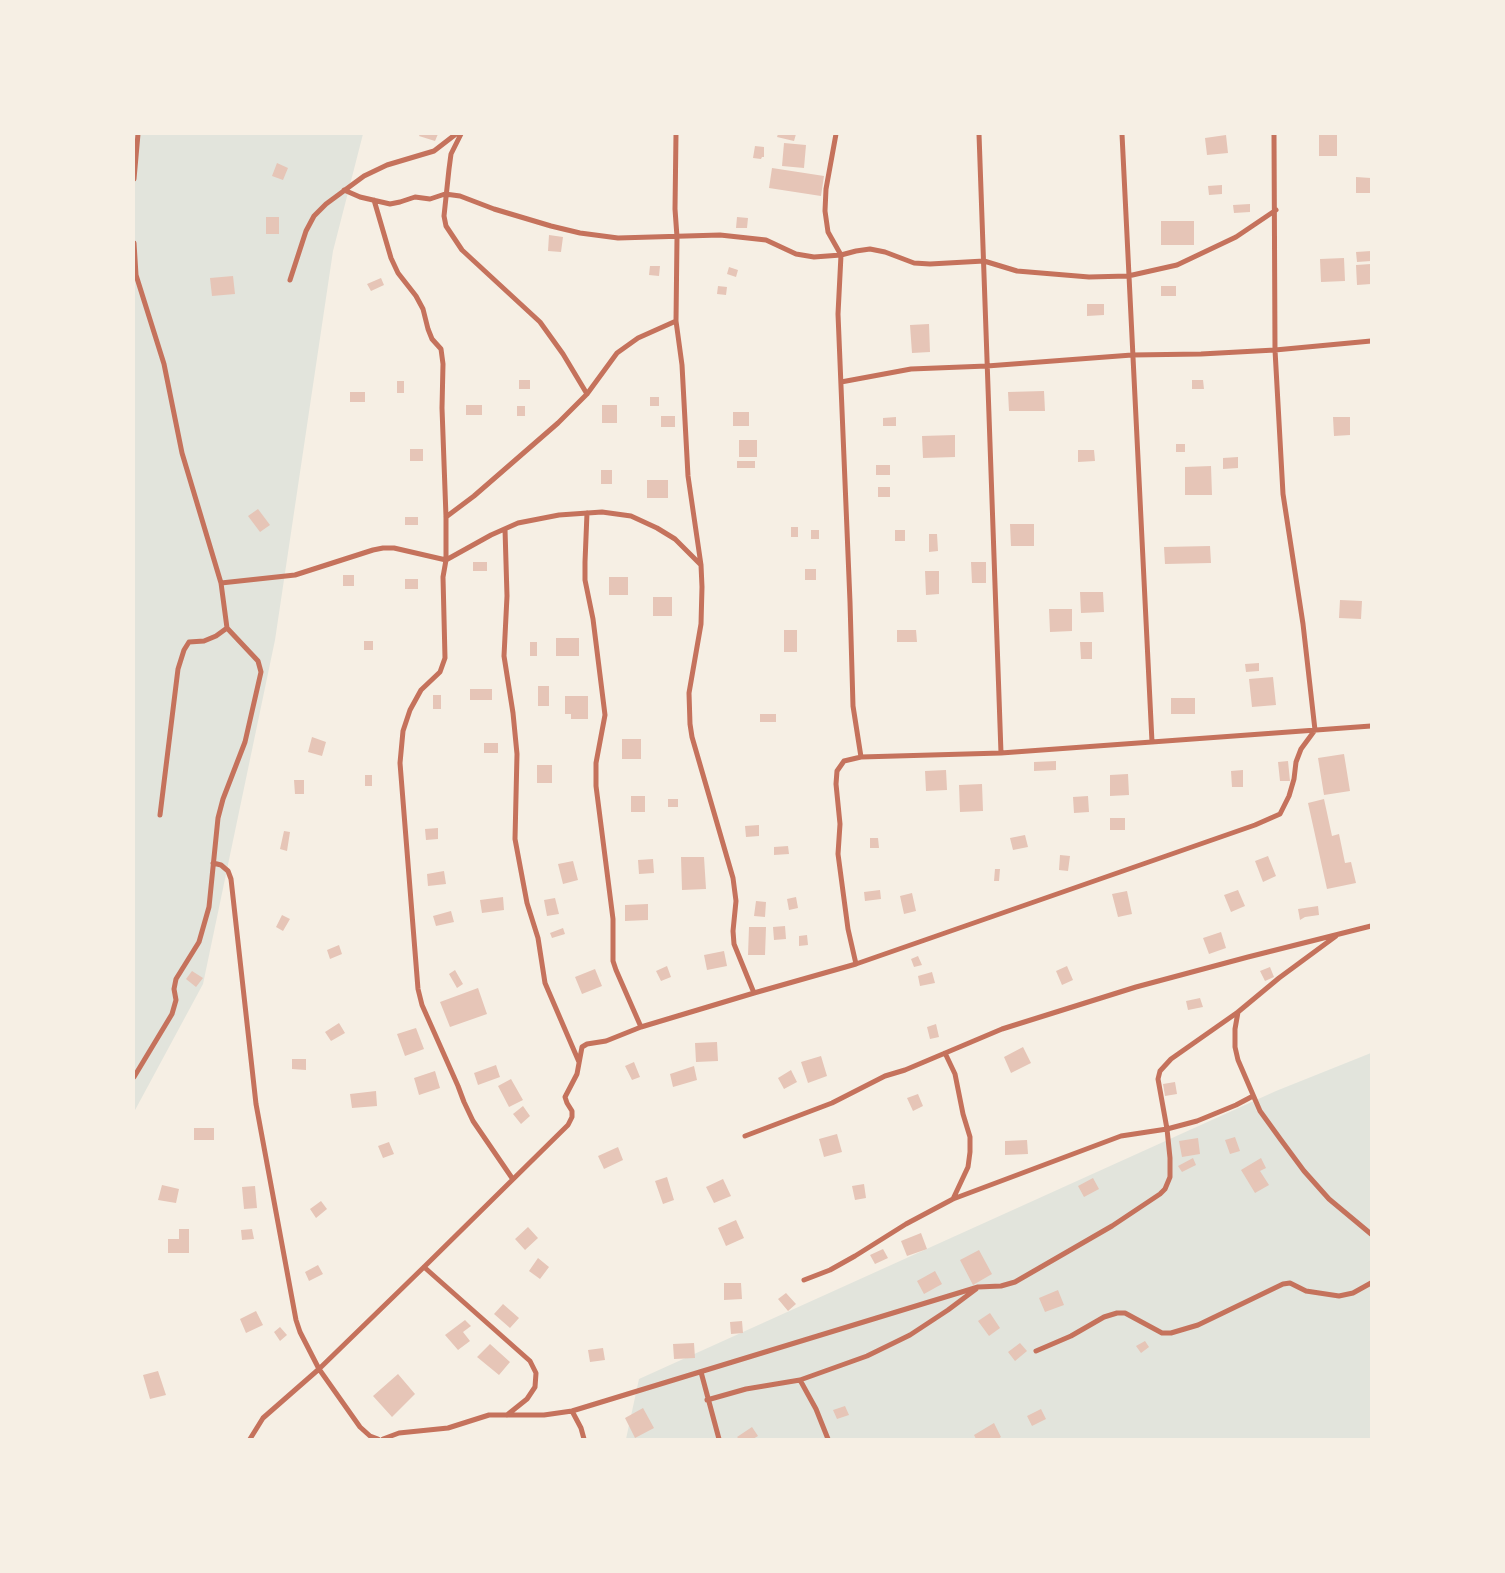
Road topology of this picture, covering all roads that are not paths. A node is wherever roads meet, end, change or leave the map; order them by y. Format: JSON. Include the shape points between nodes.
{"nodes":[{"id":1,"x":138,"y":134,"type":"edge"},
{"id":2,"x":456,"y":134,"type":"edge"},
{"id":3,"x":461,"y":134,"type":"edge"},
{"id":4,"x":676,"y":134,"type":"edge"},
{"id":5,"x":836,"y":134,"type":"edge"},
{"id":6,"x":979,"y":134,"type":"edge"},
{"id":7,"x":1122,"y":134,"type":"edge"},
{"id":8,"x":1274,"y":134,"type":"edge"},
{"id":9,"x":134,"y":179,"type":"edge"},
{"id":10,"x":344,"y":190,"type":"junction"},
{"id":11,"x":445,"y":194,"type":"junction"},
{"id":12,"x":374,"y":200,"type":"junction"},
{"id":13,"x":1276,"y":210,"type":"junction"},
{"id":14,"x":677,"y":237,"type":"junction"},
{"id":15,"x":134,"y":243,"type":"edge"},
{"id":16,"x":841,"y":255,"type":"junction"},
{"id":17,"x":984,"y":261,"type":"junction"},
{"id":18,"x":1128,"y":276,"type":"junction"},
{"id":19,"x":290,"y":280,"type":"dead end"},
{"id":20,"x":676,"y":321,"type":"junction"},
{"id":21,"x":1371,"y":341,"type":"edge"},
{"id":22,"x":1275,"y":350,"type":"junction"},
{"id":23,"x":1132,"y":355,"type":"junction"},
{"id":24,"x":987,"y":366,"type":"junction"},
{"id":25,"x":841,"y":382,"type":"junction"},
{"id":26,"x":587,"y":394,"type":"junction"},
{"id":27,"x":587,"y":513,"type":"junction"},
{"id":28,"x":446,"y":517,"type":"junction"},
{"id":29,"x":505,"y":529,"type":"junction"},
{"id":30,"x":446,"y":560,"type":"junction"},
{"id":31,"x":701,"y":565,"type":"junction"},
{"id":32,"x":221,"y":583,"type":"junction"},
{"id":33,"x":227,"y":628,"type":"junction"},
{"id":34,"x":1371,"y":726,"type":"edge"},
{"id":35,"x":1315,"y":730,"type":"junction"},
{"id":36,"x":1152,"y":742,"type":"junction"},
{"id":37,"x":1002,"y":753,"type":"junction"},
{"id":38,"x":861,"y":757,"type":"junction"},
{"id":39,"x":160,"y":814,"type":"dead end"},
{"id":40,"x":213,"y":863,"type":"junction"},
{"id":41,"x":1371,"y":926,"type":"edge"},
{"id":42,"x":1339,"y":934,"type":"junction"},
{"id":43,"x":856,"y":964,"type":"junction"},
{"id":44,"x":754,"y":993,"type":"junction"},
{"id":45,"x":1238,"y":1012,"type":"junction"},
{"id":46,"x":641,"y":1027,"type":"junction"},
{"id":47,"x":945,"y":1053,"type":"junction"},
{"id":48,"x":579,"y":1062,"type":"junction"},
{"id":49,"x":134,"y":1076,"type":"edge"},
{"id":50,"x":1253,"y":1096,"type":"junction"},
{"id":51,"x":1167,"y":1129,"type":"junction"},
{"id":52,"x":745,"y":1136,"type":"dead end"},
{"id":53,"x":512,"y":1178,"type":"junction"},
{"id":54,"x":953,"y":1199,"type":"junction"},
{"id":55,"x":1371,"y":1234,"type":"edge"},
{"id":56,"x":424,"y":1267,"type":"junction"},
{"id":57,"x":804,"y":1280,"type":"dead end"},
{"id":58,"x":1371,"y":1283,"type":"edge"},
{"id":59,"x":978,"y":1287,"type":"junction"},
{"id":60,"x":1036,"y":1351,"type":"dead end"},
{"id":61,"x":319,"y":1369,"type":"junction"},
{"id":62,"x":700,"y":1372,"type":"junction"},
{"id":63,"x":800,"y":1380,"type":"junction"},
{"id":64,"x":707,"y":1400,"type":"junction"},
{"id":65,"x":572,"y":1411,"type":"junction"},
{"id":66,"x":507,"y":1415,"type":"junction"},
{"id":67,"x":250,"y":1439,"type":"edge"},
{"id":68,"x":378,"y":1439,"type":"edge"},
{"id":69,"x":387,"y":1439,"type":"edge"},
{"id":70,"x":584,"y":1439,"type":"edge"},
{"id":71,"x":719,"y":1439,"type":"edge"},
{"id":72,"x":828,"y":1439,"type":"edge"}],
"edges":[{"from":1,"to":9,"type":"street"},
{"from":2,"to":10,"type":"street","via":[[434,151],[387,165]]},
{"from":3,"to":11,"type":"street","via":[[451,154]]},
{"from":4,"to":14,"type":"street"},
{"from":5,"to":16,"type":"street","via":[[825,211],[828,232]]},
{"from":6,"to":17,"type":"street"},
{"from":7,"to":18,"type":"street"},
{"from":8,"to":13,"type":"street"},
{"from":10,"to":12,"type":"street"},
{"from":10,"to":19,"type":"street","via":[[314,216]]},
{"from":11,"to":12,"type":"street","via":[[390,204]]},
{"from":11,"to":14,"type":"street","via":[[580,233],[618,238]]},
{"from":11,"to":26,"type":"street","via":[[444,216],[453,238],[540,322]]},
{"from":12,"to":28,"type":"street","via":[[391,258],[423,309],[432,340],[442,349]]},
{"from":13,"to":18,"type":"street","via":[[1236,237],[1177,265]]},
{"from":13,"to":22,"type":"street"},
{"from":14,"to":16,"type":"street","via":[[744,237],[766,240],[796,254],[814,257]]},
{"from":14,"to":20,"type":"street"},
{"from":15,"to":32,"type":"street","via":[[136,275],[164,364],[182,453]]},
{"from":16,"to":17,"type":"street","via":[[870,249],[914,263]]},
{"from":16,"to":25,"type":"street","via":[[838,314]]},
{"from":17,"to":18,"type":"street","via":[[1017,271],[1088,277]]},
{"from":17,"to":24,"type":"street"},
{"from":18,"to":23,"type":"street"},
{"from":20,"to":26,"type":"street","via":[[638,338],[617,353]]},
{"from":20,"to":31,"type":"street","via":[[681,349],[688,476]]},
{"from":21,"to":22,"type":"street"},
{"from":22,"to":23,"type":"street"},
{"from":22,"to":35,"type":"street","via":[[1283,494]]},
{"from":23,"to":24,"type":"street"},
{"from":23,"to":36,"type":"street"},
{"from":24,"to":25,"type":"street","via":[[911,369]]},
{"from":24,"to":37,"type":"street"},
{"from":25,"to":38,"type":"street","via":[[853,706]]},
{"from":26,"to":28,"type":"street","via":[[558,423]]},
{"from":27,"to":29,"type":"street","via":[[518,523]]},
{"from":27,"to":31,"type":"street","via":[[631,516],[675,539]]},
{"from":27,"to":46,"type":"street","via":[[585,580],[605,715],[596,763],[596,786],[613,919],[613,960]]},
{"from":28,"to":30,"type":"street"},
{"from":29,"to":30,"type":"street"},
{"from":29,"to":48,"type":"street","via":[[507,596],[504,656],[517,754],[515,839],[545,982]]},
{"from":30,"to":32,"type":"street","via":[[383,548],[295,575]]},
{"from":30,"to":53,"type":"street","via":[[443,576],[445,658],[440,672],[421,690],[410,710],[403,731],[400,763],[418,989],[464,1102]]},
{"from":31,"to":44,"type":"street","via":[[701,624],[689,693],[690,724],[733,878],[736,901],[732,931],[734,944]]},
{"from":32,"to":33,"type":"street"},
{"from":33,"to":39,"type":"street","via":[[204,641],[189,642],[184,650],[178,669]]},
{"from":33,"to":40,"type":"street","via":[[258,661],[261,672],[246,742],[220,808]]},
{"from":34,"to":35,"type":"street"},
{"from":35,"to":36,"type":"street"},
{"from":35,"to":43,"type":"street","via":[[1301,749],[1294,779],[1280,814]]},
{"from":36,"to":37,"type":"street"},
{"from":37,"to":38,"type":"street"},
{"from":38,"to":43,"type":"street","via":[[844,761],[836,784],[840,824],[838,854]]},
{"from":40,"to":49,"type":"street","via":[[209,907],[199,942],[176,979],[172,1014]]},
{"from":40,"to":61,"type":"street","via":[[221,864],[231,879],[259,1127],[296,1320]]},
{"from":41,"to":42,"type":"street"},
{"from":42,"to":45,"type":"street"},
{"from":42,"to":47,"type":"street","via":[[1136,987],[1002,1029]]},
{"from":43,"to":44,"type":"street"},
{"from":44,"to":46,"type":"street"},
{"from":45,"to":50,"type":"street","via":[[1235,1047]]},
{"from":45,"to":51,"type":"street","via":[[1160,1071],[1158,1078]]},
{"from":46,"to":48,"type":"street","via":[[606,1041],[587,1044],[582,1047]]},
{"from":47,"to":52,"type":"street","via":[[885,1076],[832,1103]]},
{"from":47,"to":54,"type":"street","via":[[955,1074],[970,1137],[968,1167]]},
{"from":48,"to":53,"type":"street","via":[[577,1074],[565,1097],[572,1111],[568,1125]]},
{"from":50,"to":51,"type":"street","via":[[1197,1121]]},
{"from":50,"to":55,"type":"street","via":[[1260,1111],[1304,1171],[1329,1199]]},
{"from":51,"to":54,"type":"street","via":[[1121,1136]]},
{"from":51,"to":59,"type":"street","via":[[1170,1176],[1166,1189],[1112,1226],[1015,1282]]},
{"from":53,"to":56,"type":"street"},
{"from":54,"to":57,"type":"street","via":[[830,1270]]},
{"from":56,"to":61,"type":"street"},
{"from":56,"to":66,"type":"street","via":[[530,1361],[536,1374],[534,1387],[527,1399]]},
{"from":58,"to":60,"type":"street","via":[[1339,1296],[1283,1284],[1198,1325],[1171,1333],[1162,1333],[1125,1313],[1117,1313]]},
{"from":59,"to":62,"type":"street"},
{"from":59,"to":63,"type":"street","via":[[910,1335],[868,1356]]},
{"from":61,"to":67,"type":"street","via":[[263,1418]]},
{"from":61,"to":68,"type":"street","via":[[360,1427]]},
{"from":62,"to":64,"type":"street"},
{"from":62,"to":65,"type":"street"},
{"from":63,"to":64,"type":"street","via":[[746,1389]]},
{"from":63,"to":72,"type":"street"},
{"from":64,"to":71,"type":"street"},
{"from":65,"to":66,"type":"street"},
{"from":65,"to":70,"type":"street"},
{"from":66,"to":69,"type":"street","via":[[489,1415],[448,1428],[399,1433]]}]}
